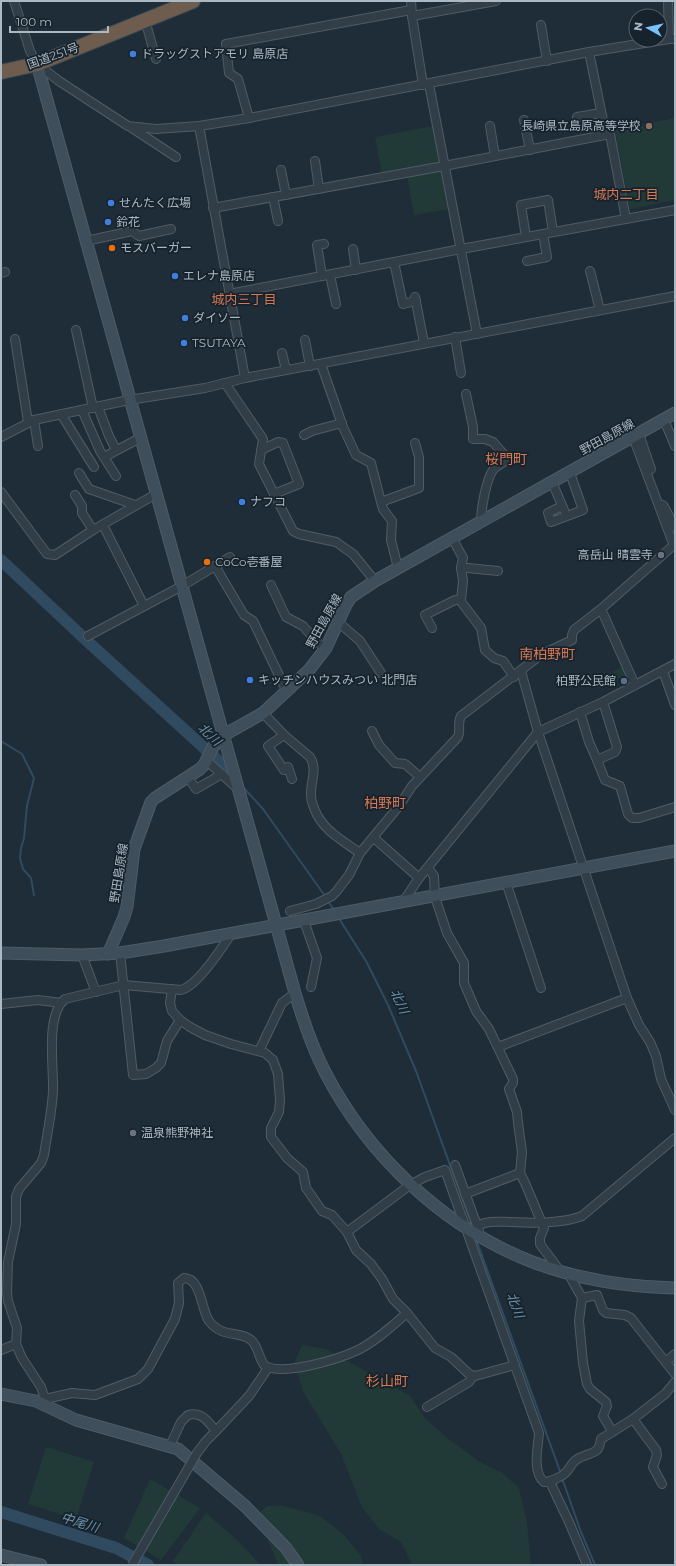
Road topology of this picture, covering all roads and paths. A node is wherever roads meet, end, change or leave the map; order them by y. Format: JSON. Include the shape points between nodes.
{"nodes":[{"id":1,"x":14,"y":1,"type":"edge"},
{"id":2,"x":411,"y":1,"type":"edge"},
{"id":3,"x":496,"y":1,"type":"edge"},
{"id":4,"x":668,"y":1,"type":"edge"},
{"id":5,"x":183,"y":3,"type":"edge"},
{"id":6,"x":411,"y":13,"type":"junction"},
{"id":7,"x":145,"y":20,"type":"junction"},
{"id":8,"x":541,"y":25,"type":"dead end"},
{"id":9,"x":672,"y":39,"type":"edge"},
{"id":10,"x":589,"y":52,"type":"junction"},
{"id":11,"x":156,"y":59,"type":"dead end"},
{"id":12,"x":547,"y":60,"type":"junction"},
{"id":13,"x":37,"y":64,"type":"junction"},
{"id":14,"x":1,"y":72,"type":"edge"},
{"id":15,"x":426,"y":84,"type":"junction"},
{"id":16,"x":601,"y":113,"type":"junction"},
{"id":17,"x":577,"y":117,"type":"dead end"},
{"id":18,"x":249,"y":118,"type":"junction"},
{"id":19,"x":524,"y":120,"type":"dead end"},
{"id":20,"x":128,"y":126,"type":"junction"},
{"id":21,"x":199,"y":126,"type":"junction"},
{"id":22,"x":490,"y":126,"type":"dead end"},
{"id":23,"x":606,"y":135,"type":"junction"},
{"id":24,"x":530,"y":150,"type":"junction"},
{"id":25,"x":495,"y":156,"type":"junction"},
{"id":26,"x":176,"y":157,"type":"dead end"},
{"id":27,"x":315,"y":161,"type":"dead end"},
{"id":28,"x":444,"y":166,"type":"junction"},
{"id":29,"x":281,"y":170,"type":"dead end"},
{"id":30,"x":319,"y":189,"type":"junction"},
{"id":31,"x":286,"y":195,"type":"junction"},
{"id":32,"x":273,"y":197,"type":"junction"},
{"id":33,"x":213,"y":208,"type":"junction"},
{"id":34,"x":675,"y":210,"type":"edge"},
{"id":35,"x":626,"y":219,"type":"junction"},
{"id":36,"x":278,"y":222,"type":"dead end"},
{"id":37,"x":171,"y":229,"type":"dead end"},
{"id":38,"x":553,"y":232,"type":"junction"},
{"id":39,"x":543,"y":234,"type":"junction"},
{"id":40,"x":526,"y":237,"type":"junction"},
{"id":41,"x":86,"y":241,"type":"junction"},
{"id":42,"x":317,"y":245,"type":"dead end"},
{"id":43,"x":353,"y":249,"type":"dead end"},
{"id":44,"x":461,"y":249,"type":"junction"},
{"id":45,"x":526,"y":261,"type":"dead end"},
{"id":46,"x":394,"y":262,"type":"junction"},
{"id":47,"x":356,"y":270,"type":"junction"},
{"id":48,"x":590,"y":271,"type":"dead end"},
{"id":49,"x":326,"y":275,"type":"junction"},
{"id":50,"x":229,"y":294,"type":"junction"},
{"id":51,"x":675,"y":296,"type":"edge"},
{"id":52,"x":336,"y":304,"type":"dead end"},
{"id":53,"x":600,"y":310,"type":"junction"},
{"id":54,"x":76,"y":330,"type":"dead end"},
{"id":55,"x":477,"y":334,"type":"junction"},
{"id":56,"x":455,"y":337,"type":"junction"},
{"id":57,"x":15,"y":339,"type":"dead end"},
{"id":58,"x":305,"y":340,"type":"dead end"},
{"id":59,"x":424,"y":343,"type":"junction"},
{"id":60,"x":282,"y":353,"type":"dead end"},
{"id":61,"x":321,"y":364,"type":"junction"},
{"id":62,"x":310,"y":366,"type":"junction"},
{"id":63,"x":286,"y":370,"type":"junction"},
{"id":64,"x":461,"y":373,"type":"dead end"},
{"id":65,"x":245,"y":378,"type":"junction"},
{"id":66,"x":225,"y":383,"type":"junction"},
{"id":67,"x":466,"y":394,"type":"dead end"},
{"id":68,"x":129,"y":400,"type":"junction"},
{"id":69,"x":96,"y":407,"type":"junction"},
{"id":70,"x":82,"y":410,"type":"junction"},
{"id":71,"x":675,"y":413,"type":"edge"},
{"id":72,"x":61,"y":414,"type":"junction"},
{"id":73,"x":664,"y":420,"type":"junction"},
{"id":74,"x":31,"y":421,"type":"junction"},
{"id":75,"x":342,"y":423,"type":"junction"},
{"id":76,"x":304,"y":435,"type":"dead end"},
{"id":77,"x":636,"y":436,"type":"junction"},
{"id":78,"x":1,"y":437,"type":"edge"},
{"id":79,"x":140,"y":438,"type":"junction"},
{"id":80,"x":415,"y":443,"type":"dead end"},
{"id":81,"x":38,"y":446,"type":"dead end"},
{"id":82,"x":675,"y":446,"type":"edge"},
{"id":83,"x":116,"y":450,"type":"junction"},
{"id":84,"x":261,"y":450,"type":"junction"},
{"id":85,"x":104,"y":458,"type":"junction"},
{"id":86,"x":94,"y":467,"type":"dead end"},
{"id":87,"x":79,"y":473,"type":"dead end"},
{"id":88,"x":570,"y":473,"type":"junction"},
{"id":89,"x":116,"y":476,"type":"dead end"},
{"id":90,"x":552,"y":482,"type":"junction"},
{"id":91,"x":1,"y":492,"type":"edge"},
{"id":92,"x":156,"y":494,"type":"junction"},
{"id":93,"x":274,"y":494,"type":"junction"},
{"id":94,"x":75,"y":495,"type":"dead end"},
{"id":95,"x":381,"y":502,"type":"junction"},
{"id":96,"x":135,"y":505,"type":"junction"},
{"id":97,"x":562,"y":506,"type":"junction"},
{"id":98,"x":566,"y":516,"type":"junction"},
{"id":99,"x":481,"y":522,"type":"junction"},
{"id":100,"x":103,"y":524,"type":"junction"},
{"id":101,"x":675,"y":527,"type":"edge"},
{"id":102,"x":93,"y":530,"type":"junction"},
{"id":103,"x":452,"y":538,"type":"junction"},
{"id":104,"x":674,"y":545,"type":"edge"},
{"id":105,"x":230,"y":557,"type":"dead end"},
{"id":106,"x":215,"y":566,"type":"junction"},
{"id":107,"x":398,"y":568,"type":"junction"},
{"id":108,"x":461,"y":568,"type":"junction"},
{"id":109,"x":498,"y":571,"type":"dead end"},
{"id":110,"x":375,"y":580,"type":"junction"},
{"id":111,"x":271,"y":585,"type":"dead end"},
{"id":112,"x":182,"y":586,"type":"junction"},
{"id":113,"x":461,"y":600,"type":"junction"},
{"id":114,"x":144,"y":606,"type":"junction"},
{"id":115,"x":601,"y":609,"type":"junction"},
{"id":116,"x":338,"y":622,"type":"junction"},
{"id":117,"x":432,"y":628,"type":"dead end"},
{"id":118,"x":88,"y":636,"type":"dead end"},
{"id":119,"x":326,"y":648,"type":"junction"},
{"id":120,"x":675,"y":664,"type":"edge"},
{"id":121,"x":521,"y":671,"type":"junction"},
{"id":122,"x":663,"y":671,"type":"junction"},
{"id":123,"x":381,"y":673,"type":"dead end"},
{"id":124,"x":514,"y":677,"type":"junction"},
{"id":125,"x":635,"y":685,"type":"junction"},
{"id":126,"x":287,"y":692,"type":"junction"},
{"id":127,"x":603,"y":702,"type":"junction"},
{"id":128,"x":675,"y":705,"type":"edge"},
{"id":129,"x":580,"y":712,"type":"junction"},
{"id":130,"x":263,"y":713,"type":"junction"},
{"id":131,"x":372,"y":731,"type":"dead end"},
{"id":132,"x":538,"y":732,"type":"junction"},
{"id":133,"x":224,"y":735,"type":"junction"},
{"id":134,"x":284,"y":735,"type":"junction"},
{"id":135,"x":208,"y":756,"type":"junction"},
{"id":136,"x":597,"y":760,"type":"junction"},
{"id":137,"x":222,"y":774,"type":"junction"},
{"id":138,"x":188,"y":777,"type":"junction"},
{"id":139,"x":420,"y":777,"type":"junction"},
{"id":140,"x":292,"y":779,"type":"dead end"},
{"id":141,"x":239,"y":790,"type":"junction"},
{"id":142,"x":675,"y":807,"type":"edge"},
{"id":143,"x":374,"y":838,"type":"junction"},
{"id":144,"x":675,"y":851,"type":"edge"},
{"id":145,"x":360,"y":853,"type":"junction"},
{"id":146,"x":583,"y":867,"type":"junction"},
{"id":147,"x":428,"y":868,"type":"junction"},
{"id":148,"x":419,"y":878,"type":"junction"},
{"id":149,"x":506,"y":882,"type":"junction"},
{"id":150,"x":435,"y":896,"type":"junction"},
{"id":151,"x":403,"y":902,"type":"junction"},
{"id":152,"x":318,"y":903,"type":"junction"},
{"id":153,"x":290,"y":911,"type":"dead end"},
{"id":154,"x":329,"y":916,"type":"junction"},
{"id":155,"x":304,"y":921,"type":"junction"},
{"id":156,"x":277,"y":926,"type":"junction"},
{"id":157,"x":231,"y":934,"type":"junction"},
{"id":158,"x":1,"y":953,"type":"edge"},
{"id":159,"x":120,"y":953,"type":"junction"},
{"id":160,"x":108,"y":954,"type":"junction"},
{"id":161,"x":82,"y":955,"type":"junction"},
{"id":162,"x":124,"y":985,"type":"junction"},
{"id":163,"x":311,"y":987,"type":"dead end"},
{"id":164,"x":541,"y":988,"type":"dead end"},
{"id":165,"x":172,"y":989,"type":"junction"},
{"id":166,"x":96,"y":992,"type":"junction"},
{"id":167,"x":295,"y":993,"type":"junction"},
{"id":168,"x":627,"y":998,"type":"junction"},
{"id":169,"x":61,"y":1002,"type":"junction"},
{"id":170,"x":1,"y":1004,"type":"edge"},
{"id":171,"x":180,"y":1020,"type":"junction"},
{"id":172,"x":498,"y":1047,"type":"junction"},
{"id":173,"x":259,"y":1051,"type":"junction"},
{"id":174,"x":675,"y":1110,"type":"edge"},
{"id":175,"x":675,"y":1138,"type":"edge"},
{"id":176,"x":455,"y":1165,"type":"dead end"},
{"id":177,"x":520,"y":1174,"type":"junction"},
{"id":178,"x":410,"y":1185,"type":"junction"},
{"id":179,"x":465,"y":1194,"type":"junction"},
{"id":180,"x":541,"y":1222,"type":"junction"},
{"id":181,"x":473,"y":1230,"type":"junction"},
{"id":182,"x":346,"y":1232,"type":"junction"},
{"id":183,"x":564,"y":1272,"type":"junction"},
{"id":184,"x":675,"y":1288,"type":"edge"},
{"id":185,"x":582,"y":1298,"type":"junction"},
{"id":186,"x":407,"y":1313,"type":"junction"},
{"id":187,"x":16,"y":1344,"type":"junction"},
{"id":188,"x":1,"y":1350,"type":"edge"},
{"id":189,"x":675,"y":1354,"type":"edge"},
{"id":190,"x":666,"y":1362,"type":"junction"},
{"id":191,"x":515,"y":1365,"type":"junction"},
{"id":192,"x":268,"y":1368,"type":"junction"},
{"id":193,"x":675,"y":1374,"type":"edge"},
{"id":194,"x":473,"y":1376,"type":"junction"},
{"id":195,"x":675,"y":1382,"type":"edge"},
{"id":196,"x":1,"y":1394,"type":"edge"},
{"id":197,"x":46,"y":1402,"type":"junction"},
{"id":198,"x":427,"y":1407,"type":"dead end"},
{"id":199,"x":633,"y":1419,"type":"junction"},
{"id":200,"x":216,"y":1431,"type":"junction"},
{"id":201,"x":612,"y":1431,"type":"junction"},
{"id":202,"x":170,"y":1446,"type":"junction"},
{"id":203,"x":556,"y":1478,"type":"junction"},
{"id":204,"x":662,"y":1484,"type":"dead end"},
{"id":205,"x":1,"y":1555,"type":"edge"},
{"id":206,"x":41,"y":1565,"type":"edge"},
{"id":207,"x":132,"y":1565,"type":"edge"},
{"id":208,"x":298,"y":1565,"type":"edge"},
{"id":209,"x":587,"y":1565,"type":"edge"}],
"edges":[{"from":1,"to":13,"type":"street","via":[[30,51]]},
{"from":2,"to":6,"type":"street"},
{"from":3,"to":6,"type":"street"},
{"from":4,"to":9,"type":"street"},
{"from":5,"to":7,"type":"highway","name":"国道251号"},
{"from":6,"to":15,"type":"street"},
{"from":6,"to":18,"type":"street","via":[[226,44],[229,73],[238,79]]},
{"from":7,"to":11,"type":"street"},
{"from":7,"to":13,"type":"highway","name":"国道251号"},
{"from":8,"to":12,"type":"street"},
{"from":9,"to":10,"type":"street"},
{"from":10,"to":12,"type":"street"},
{"from":10,"to":16,"type":"street"},
{"from":12,"to":15,"type":"street"},
{"from":13,"to":14,"type":"highway","name":"国道251号"},
{"from":13,"to":20,"type":"street"},
{"from":13,"to":41,"type":"street"},
{"from":15,"to":18,"type":"street"},
{"from":15,"to":28,"type":"street"},
{"from":16,"to":17,"type":"street"},
{"from":16,"to":23,"type":"street"},
{"from":18,"to":21,"type":"street"},
{"from":19,"to":24,"type":"street"},
{"from":20,"to":21,"type":"street","via":[[156,129]]},
{"from":20,"to":26,"type":"street"},
{"from":21,"to":33,"type":"street"},
{"from":22,"to":25,"type":"street"},
{"from":23,"to":24,"type":"street"},
{"from":23,"to":35,"type":"street","via":[[610,134]]},
{"from":24,"to":25,"type":"street"},
{"from":25,"to":28,"type":"street"},
{"from":27,"to":30,"type":"street"},
{"from":28,"to":30,"type":"street"},
{"from":28,"to":44,"type":"street"},
{"from":29,"to":31,"type":"street"},
{"from":30,"to":31,"type":"street"},
{"from":31,"to":32,"type":"street"},
{"from":32,"to":33,"type":"street"},
{"from":32,"to":36,"type":"street"},
{"from":33,"to":50,"type":"street"},
{"from":34,"to":35,"type":"street"},
{"from":35,"to":38,"type":"street"},
{"from":37,"to":41,"type":"street","via":[[139,236],[132,231]]},
{"from":38,"to":39,"type":"street"},
{"from":38,"to":40,"type":"street","via":[[548,200],[521,205]]},
{"from":39,"to":40,"type":"street"},
{"from":39,"to":45,"type":"street","via":[[547,258]]},
{"from":40,"to":44,"type":"street"},
{"from":41,"to":68,"type":"street"},
{"from":42,"to":49,"type":"street"},
{"from":43,"to":47,"type":"street"},
{"from":44,"to":46,"type":"street"},
{"from":44,"to":55,"type":"street"},
{"from":46,"to":47,"type":"street"},
{"from":46,"to":59,"type":"street","via":[[403,304],[416,299]]},
{"from":47,"to":49,"type":"street"},
{"from":48,"to":53,"type":"street"},
{"from":49,"to":50,"type":"street"},
{"from":49,"to":52,"type":"street"},
{"from":50,"to":65,"type":"street"},
{"from":51,"to":53,"type":"street"},
{"from":53,"to":55,"type":"street"},
{"from":54,"to":69,"type":"street"},
{"from":55,"to":56,"type":"street"},
{"from":56,"to":59,"type":"street"},
{"from":56,"to":64,"type":"street"},
{"from":57,"to":74,"type":"street"},
{"from":58,"to":62,"type":"street"},
{"from":59,"to":61,"type":"street"},
{"from":60,"to":63,"type":"street"},
{"from":61,"to":62,"type":"street"},
{"from":61,"to":75,"type":"street"},
{"from":62,"to":63,"type":"street"},
{"from":63,"to":65,"type":"street"},
{"from":65,"to":66,"type":"street"},
{"from":66,"to":68,"type":"street"},
{"from":66,"to":84,"type":"street","via":[[263,439]]},
{"from":67,"to":99,"type":"street","via":[[473,439],[493,442],[507,458],[493,470],[481,507]]},
{"from":68,"to":69,"type":"street"},
{"from":68,"to":79,"type":"street"},
{"from":69,"to":70,"type":"street"},
{"from":69,"to":83,"type":"street"},
{"from":70,"to":72,"type":"street"},
{"from":70,"to":85,"type":"street"},
{"from":71,"to":73,"type":"street","name":"野田島原線"},
{"from":72,"to":74,"type":"street"},
{"from":72,"to":86,"type":"street"},
{"from":73,"to":77,"type":"street","name":"野田島原線"},
{"from":73,"to":82,"type":"street"},
{"from":74,"to":78,"type":"street"},
{"from":74,"to":81,"type":"street"},
{"from":75,"to":76,"type":"street","via":[[312,430]]},
{"from":75,"to":95,"type":"street","via":[[356,456],[371,463]]},
{"from":77,"to":88,"type":"street","name":"野田島原線"},
{"from":77,"to":101,"type":"street"},
{"from":77,"to":104,"type":"street"},
{"from":79,"to":83,"type":"street"},
{"from":79,"to":92,"type":"street"},
{"from":80,"to":95,"type":"street","via":[[420,457],[419,488]]},
{"from":83,"to":85,"type":"street"},
{"from":84,"to":93,"type":"street","via":[[259,464]]},
{"from":84,"to":93,"type":"street","via":[[278,442],[283,443],[298,484]]},
{"from":85,"to":89,"type":"street"},
{"from":87,"to":96,"type":"street","via":[[89,489]]},
{"from":88,"to":90,"type":"street","name":"野田島原線"},
{"from":88,"to":98,"type":"street","via":[[583,510]]},
{"from":90,"to":97,"type":"street"},
{"from":90,"to":99,"type":"street","name":"野田島原線"},
{"from":91,"to":102,"type":"street","via":[[47,554],[55,555]]},
{"from":92,"to":96,"type":"street"},
{"from":92,"to":112,"type":"street"},
{"from":93,"to":110,"type":"street","via":[[293,532],[336,542],[353,554]]},
{"from":94,"to":102,"type":"street"},
{"from":95,"to":107,"type":"street","via":[[392,521],[391,540]]},
{"from":96,"to":100,"type":"street"},
{"from":97,"to":98,"type":"street"},
{"from":97,"to":98,"type":"street","via":[[548,513],[551,522]]},
{"from":99,"to":103,"type":"street","name":"野田島原線"},
{"from":100,"to":102,"type":"street"},
{"from":100,"to":114,"type":"street"},
{"from":103,"to":107,"type":"street","name":"野田島原線"},
{"from":103,"to":108,"type":"street","via":[[462,554]]},
{"from":104,"to":115,"type":"street"},
{"from":105,"to":106,"type":"street"},
{"from":106,"to":112,"type":"street"},
{"from":106,"to":126,"type":"street","via":[[244,615],[253,621]]},
{"from":107,"to":110,"type":"street","name":"野田島原線"},
{"from":108,"to":109,"type":"street"},
{"from":108,"to":113,"type":"street"},
{"from":110,"to":116,"type":"street","name":"野田島原線","via":[[351,597]]},
{"from":111,"to":119,"type":"street","via":[[286,617],[302,626]]},
{"from":112,"to":114,"type":"street"},
{"from":112,"to":133,"type":"street"},
{"from":113,"to":117,"type":"street","via":[[455,600],[425,615]]},
{"from":113,"to":124,"type":"street","via":[[481,628],[485,650],[494,658],[503,661]]},
{"from":114,"to":118,"type":"street"},
{"from":115,"to":121,"type":"street","via":[[574,630],[572,640],[542,654]]},
{"from":115,"to":125,"type":"street"},
{"from":116,"to":119,"type":"street","name":"野田島原線"},
{"from":116,"to":123,"type":"street","via":[[360,641]]},
{"from":119,"to":126,"type":"street","name":"野田島原線"},
{"from":120,"to":122,"type":"street"},
{"from":121,"to":124,"type":"street"},
{"from":121,"to":132,"type":"street"},
{"from":122,"to":125,"type":"street"},
{"from":122,"to":128,"type":"street"},
{"from":124,"to":139,"type":"street","via":[[461,716],[458,737]]},
{"from":125,"to":127,"type":"street"},
{"from":126,"to":130,"type":"street","name":"野田島原線"},
{"from":127,"to":129,"type":"street"},
{"from":127,"to":136,"type":"street","via":[[617,747],[615,752]]},
{"from":129,"to":132,"type":"street"},
{"from":129,"to":136,"type":"street","via":[[588,742]]},
{"from":130,"to":133,"type":"street","name":"野田島原線"},
{"from":130,"to":134,"type":"street"},
{"from":131,"to":139,"type":"street","via":[[379,745],[395,763],[405,764]]},
{"from":132,"to":146,"type":"street"},
{"from":132,"to":147,"type":"street"},
{"from":133,"to":135,"type":"street","name":"野田島原線"},
{"from":133,"to":141,"type":"street"},
{"from":134,"to":140,"type":"street","via":[[268,746],[284,770],[288,767]]},
{"from":134,"to":145,"type":"street","via":[[312,761],[314,767],[311,800],[323,825]]},
{"from":135,"to":137,"type":"street","via":[[216,770]]},
{"from":135,"to":138,"type":"street","name":"野田島原線","via":[[200,769]]},
{"from":136,"to":142,"type":"street","via":[[604,780],[620,786],[628,814],[632,818]]},
{"from":137,"to":138,"type":"street","via":[[196,789]]},
{"from":137,"to":141,"type":"street"},
{"from":138,"to":160,"type":"street","name":"野田島原線","via":[[155,798],[149,806],[134,849],[127,907]]},
{"from":139,"to":143,"type":"street"},
{"from":141,"to":156,"type":"street"},
{"from":143,"to":145,"type":"street"},
{"from":143,"to":148,"type":"street"},
{"from":144,"to":146,"type":"street"},
{"from":145,"to":152,"type":"street","via":[[349,875],[336,892]]},
{"from":146,"to":149,"type":"street"},
{"from":146,"to":168,"type":"street"},
{"from":147,"to":148,"type":"street"},
{"from":147,"to":150,"type":"street","via":[[434,876]]},
{"from":148,"to":151,"type":"street"},
{"from":149,"to":150,"type":"street"},
{"from":149,"to":164,"type":"street"},
{"from":150,"to":151,"type":"street"},
{"from":150,"to":172,"type":"street","via":[[447,933],[464,963],[464,983],[476,1011]]},
{"from":151,"to":154,"type":"street"},
{"from":152,"to":153,"type":"street"},
{"from":152,"to":154,"type":"street"},
{"from":154,"to":155,"type":"street"},
{"from":155,"to":156,"type":"street"},
{"from":155,"to":163,"type":"street","via":[[317,958]]},
{"from":156,"to":157,"type":"street"},
{"from":156,"to":167,"type":"street"},
{"from":157,"to":159,"type":"street"},
{"from":157,"to":165,"type":"street","via":[[195,981],[185,988]]},
{"from":158,"to":161,"type":"street"},
{"from":159,"to":160,"type":"street"},
{"from":159,"to":162,"type":"street"},
{"from":160,"to":161,"type":"street"},
{"from":161,"to":166,"type":"street"},
{"from":162,"to":165,"type":"street"},
{"from":162,"to":166,"type":"street"},
{"from":162,"to":171,"type":"street","via":[[133,1075],[146,1074],[161,1063],[167,1041]]},
{"from":165,"to":171,"type":"street","via":[[171,1007]]},
{"from":166,"to":169,"type":"street"},
{"from":167,"to":173,"type":"street","via":[[282,1003]]},
{"from":167,"to":178,"type":"street","via":[[316,1053],[335,1090],[370,1142]]},
{"from":168,"to":172,"type":"street"},
{"from":168,"to":174,"type":"street","via":[[656,1056],[661,1079]]},
{"from":169,"to":170,"type":"street","via":[[38,1000]]},
{"from":169,"to":187,"type":"street","via":[[51,1048],[53,1092],[44,1155],[16,1197],[16,1224],[8,1262],[7,1292],[17,1328]]},
{"from":171,"to":173,"type":"street","via":[[205,1035]]},
{"from":172,"to":177,"type":"street","via":[[513,1079],[509,1089],[517,1112],[522,1152]]},
{"from":173,"to":182,"type":"street","via":[[273,1060],[278,1074],[280,1106],[271,1128],[271,1137],[287,1158],[303,1172],[306,1188],[322,1211],[332,1215]]},
{"from":175,"to":180,"type":"street","via":[[582,1216],[572,1220]]},
{"from":176,"to":179,"type":"street"},
{"from":177,"to":179,"type":"street"},
{"from":177,"to":180,"type":"street"},
{"from":178,"to":181,"type":"street"},
{"from":178,"to":181,"type":"street","via":[[445,1170]]},
{"from":178,"to":182,"type":"street"},
{"from":179,"to":181,"type":"street"},
{"from":180,"to":181,"type":"street","via":[[488,1222]]},
{"from":180,"to":183,"type":"street","via":[[544,1228],[540,1244]]},
{"from":181,"to":183,"type":"street","via":[[514,1254]]},
{"from":181,"to":191,"type":"street"},
{"from":182,"to":186,"type":"street","via":[[356,1250],[382,1279],[393,1299]]},
{"from":183,"to":184,"type":"street","via":[[620,1284]]},
{"from":183,"to":185,"type":"street"},
{"from":185,"to":190,"type":"street","via":[[597,1295],[606,1313],[631,1318]]},
{"from":185,"to":201,"type":"street","via":[[579,1321],[587,1384],[606,1402],[603,1416]]},
{"from":186,"to":192,"type":"street","via":[[388,1330],[358,1350],[321,1363],[284,1370]]},
{"from":186,"to":194,"type":"street","via":[[434,1348],[451,1357]]},
{"from":187,"to":188,"type":"street"},
{"from":187,"to":197,"type":"street","via":[[41,1387]]},
{"from":189,"to":190,"type":"street"},
{"from":190,"to":193,"type":"street"},
{"from":191,"to":194,"type":"street"},
{"from":191,"to":203,"type":"street","via":[[539,1433],[539,1474],[544,1482]]},
{"from":192,"to":197,"type":"street","via":[[247,1337],[225,1333],[212,1325],[195,1284],[192,1280],[184,1278],[178,1284],[179,1303],[175,1319],[142,1376],[95,1395],[72,1393]]},
{"from":192,"to":200,"type":"street","via":[[249,1396]]},
{"from":194,"to":198,"type":"street","via":[[469,1382]]},
{"from":195,"to":199,"type":"street","via":[[665,1394]]},
{"from":196,"to":197,"type":"street"},
{"from":197,"to":202,"type":"street","via":[[76,1420]]},
{"from":199,"to":201,"type":"street"},
{"from":199,"to":204,"type":"street","via":[[656,1450],[653,1467]]},
{"from":200,"to":202,"type":"street","via":[[203,1416],[188,1415],[181,1422]]},
{"from":200,"to":207,"type":"street","bridge":true,"via":[[197,1453]]},
{"from":201,"to":203,"type":"street","via":[[601,1439],[595,1452],[578,1458],[565,1474]]},
{"from":202,"to":208,"type":"street","via":[[184,1454],[245,1506],[286,1548]]},
{"from":203,"to":209,"type":"street","via":[[569,1522]]},
{"from":205,"to":206,"type":"street"}]}
